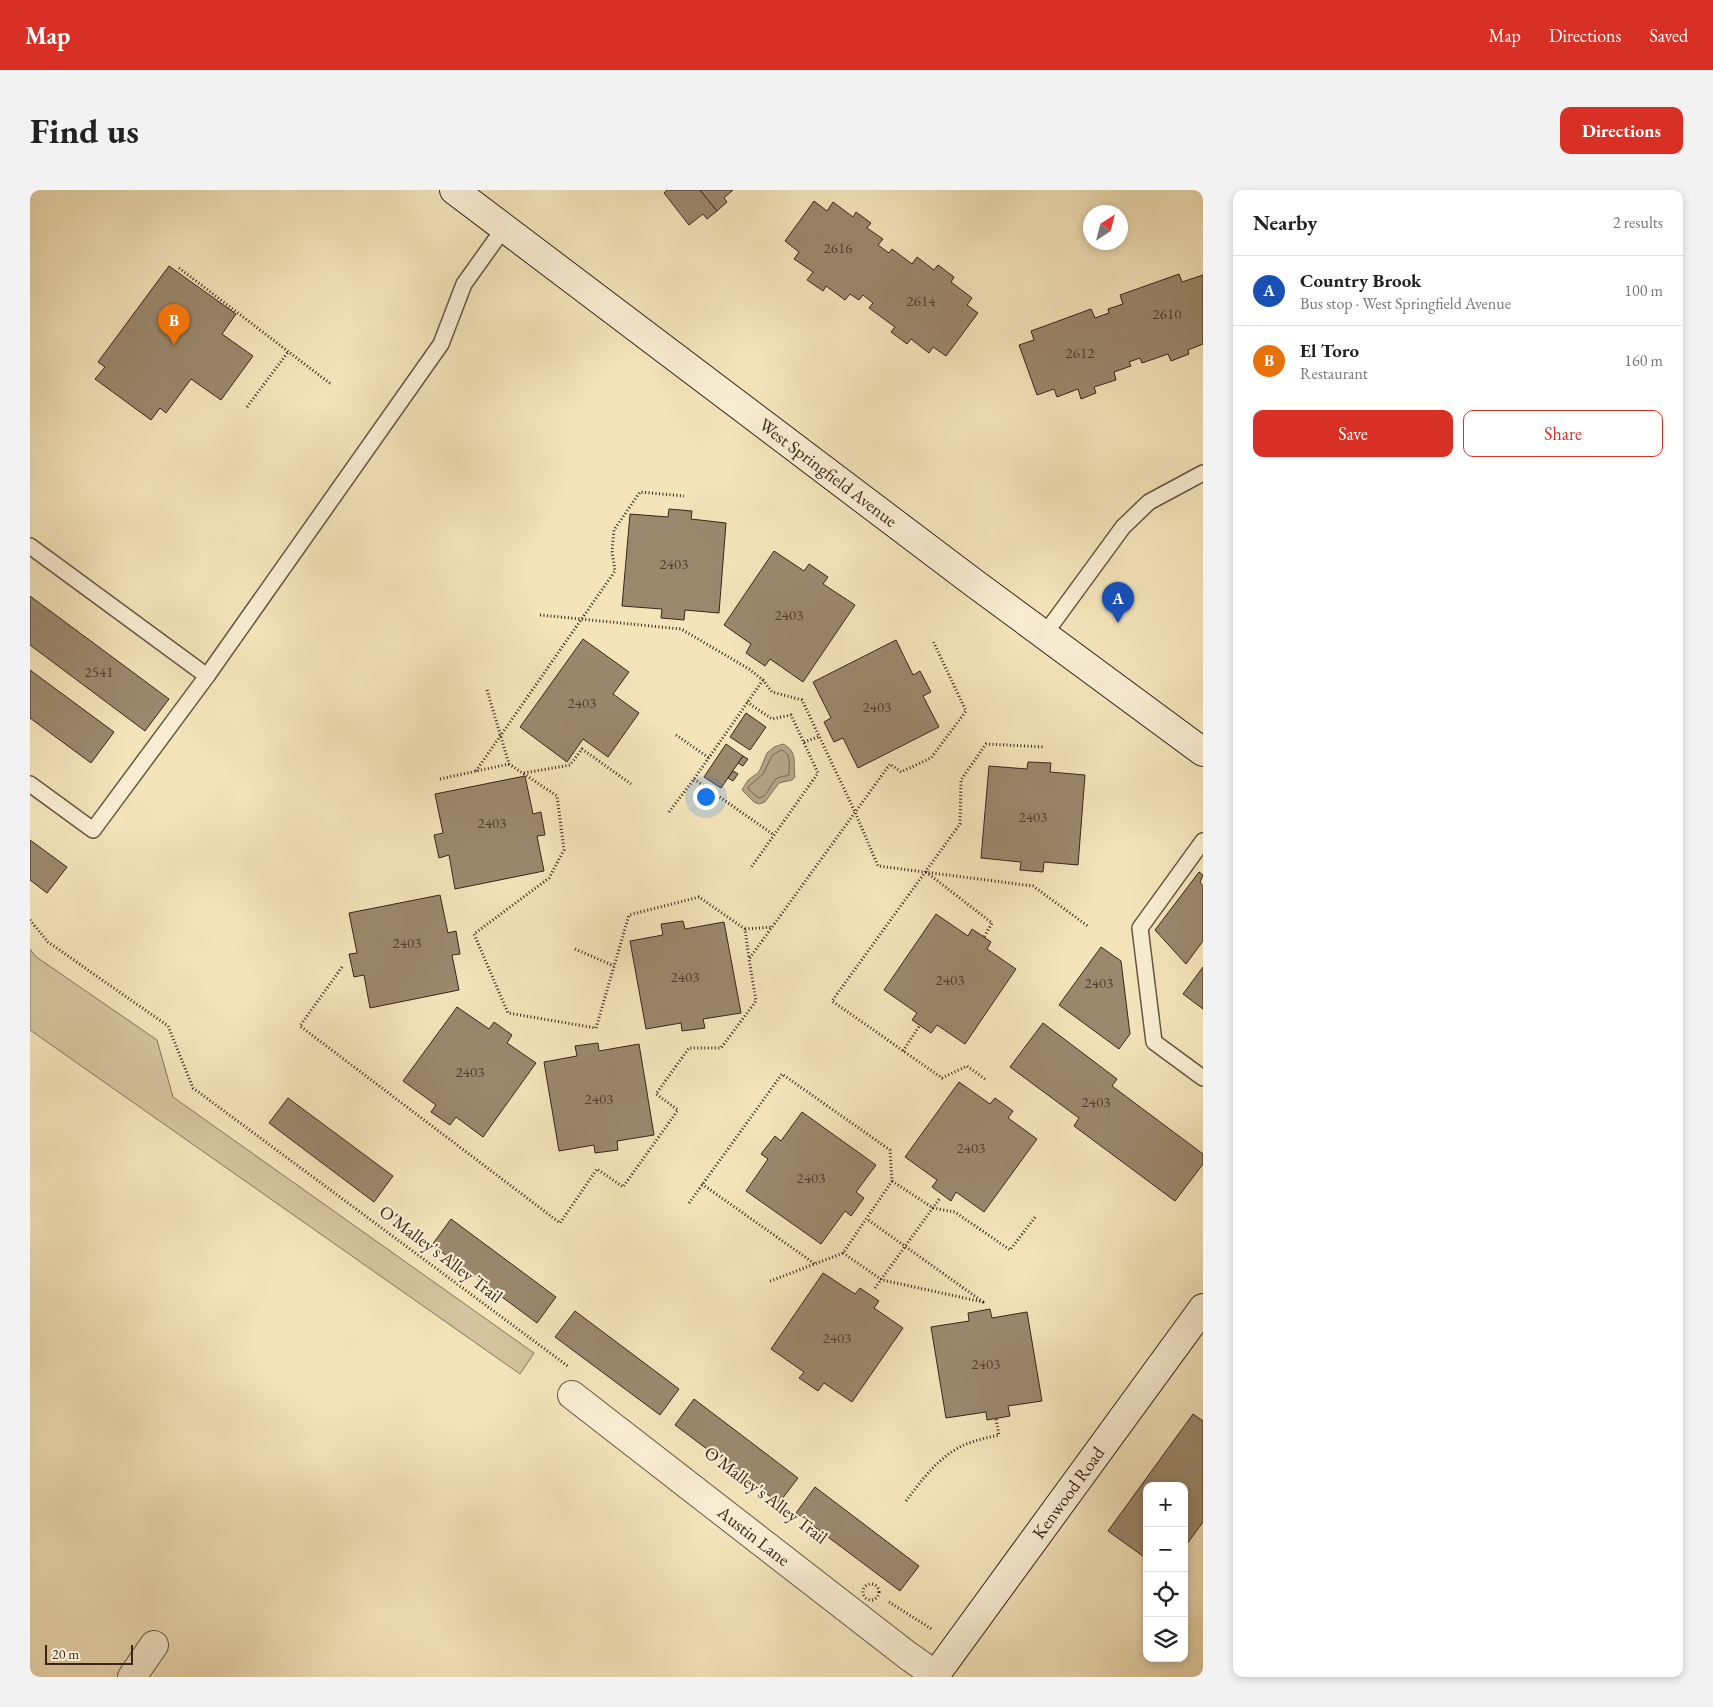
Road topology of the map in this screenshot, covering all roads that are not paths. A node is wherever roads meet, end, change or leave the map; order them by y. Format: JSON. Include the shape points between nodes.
{"nodes":[{"id":1,"x":454,"y":190,"type":"edge"},
{"id":2,"x":504,"y":228,"type":"junction"},
{"id":3,"x":1203,"y":473,"type":"edge"},
{"id":4,"x":30,"y":546,"type":"edge"},
{"id":5,"x":1044,"y":635,"type":"junction"},
{"id":6,"x":207,"y":676,"type":"junction"},
{"id":7,"x":1203,"y":752,"type":"edge"},
{"id":8,"x":30,"y":784,"type":"edge"},
{"id":9,"x":1203,"y":840,"type":"edge"},
{"id":10,"x":1203,"y":1078,"type":"edge"},
{"id":11,"x":1203,"y":1308,"type":"edge"},
{"id":12,"x":572,"y":1395,"type":"dead end"},
{"id":13,"x":154,"y":1645,"type":"dead end"},
{"id":14,"x":935,"y":1676,"type":"edge"},
{"id":15,"x":132,"y":1677,"type":"edge"}],
"edges":[{"from":1,"to":2,"type":"street","name":"West Springfield Avenue"},
{"from":2,"to":5,"type":"street","name":"West Springfield Avenue"},
{"from":2,"to":6,"type":"lane","via":[[464,284],[441,344]]},
{"from":3,"to":5,"type":"lane","via":[[1149,502],[1123,527]]},
{"from":4,"to":6,"type":"lane"},
{"from":5,"to":7,"type":"street","name":"West Springfield Avenue"},
{"from":6,"to":8,"type":"lane","via":[[93,830]]},
{"from":9,"to":10,"type":"lane","via":[[1140,928],[1154,1042]]},
{"from":11,"to":14,"type":"street","name":"Kenwood Road"},
{"from":12,"to":14,"type":"street","name":"Austin Lane"},
{"from":13,"to":15,"type":"street"}]}
